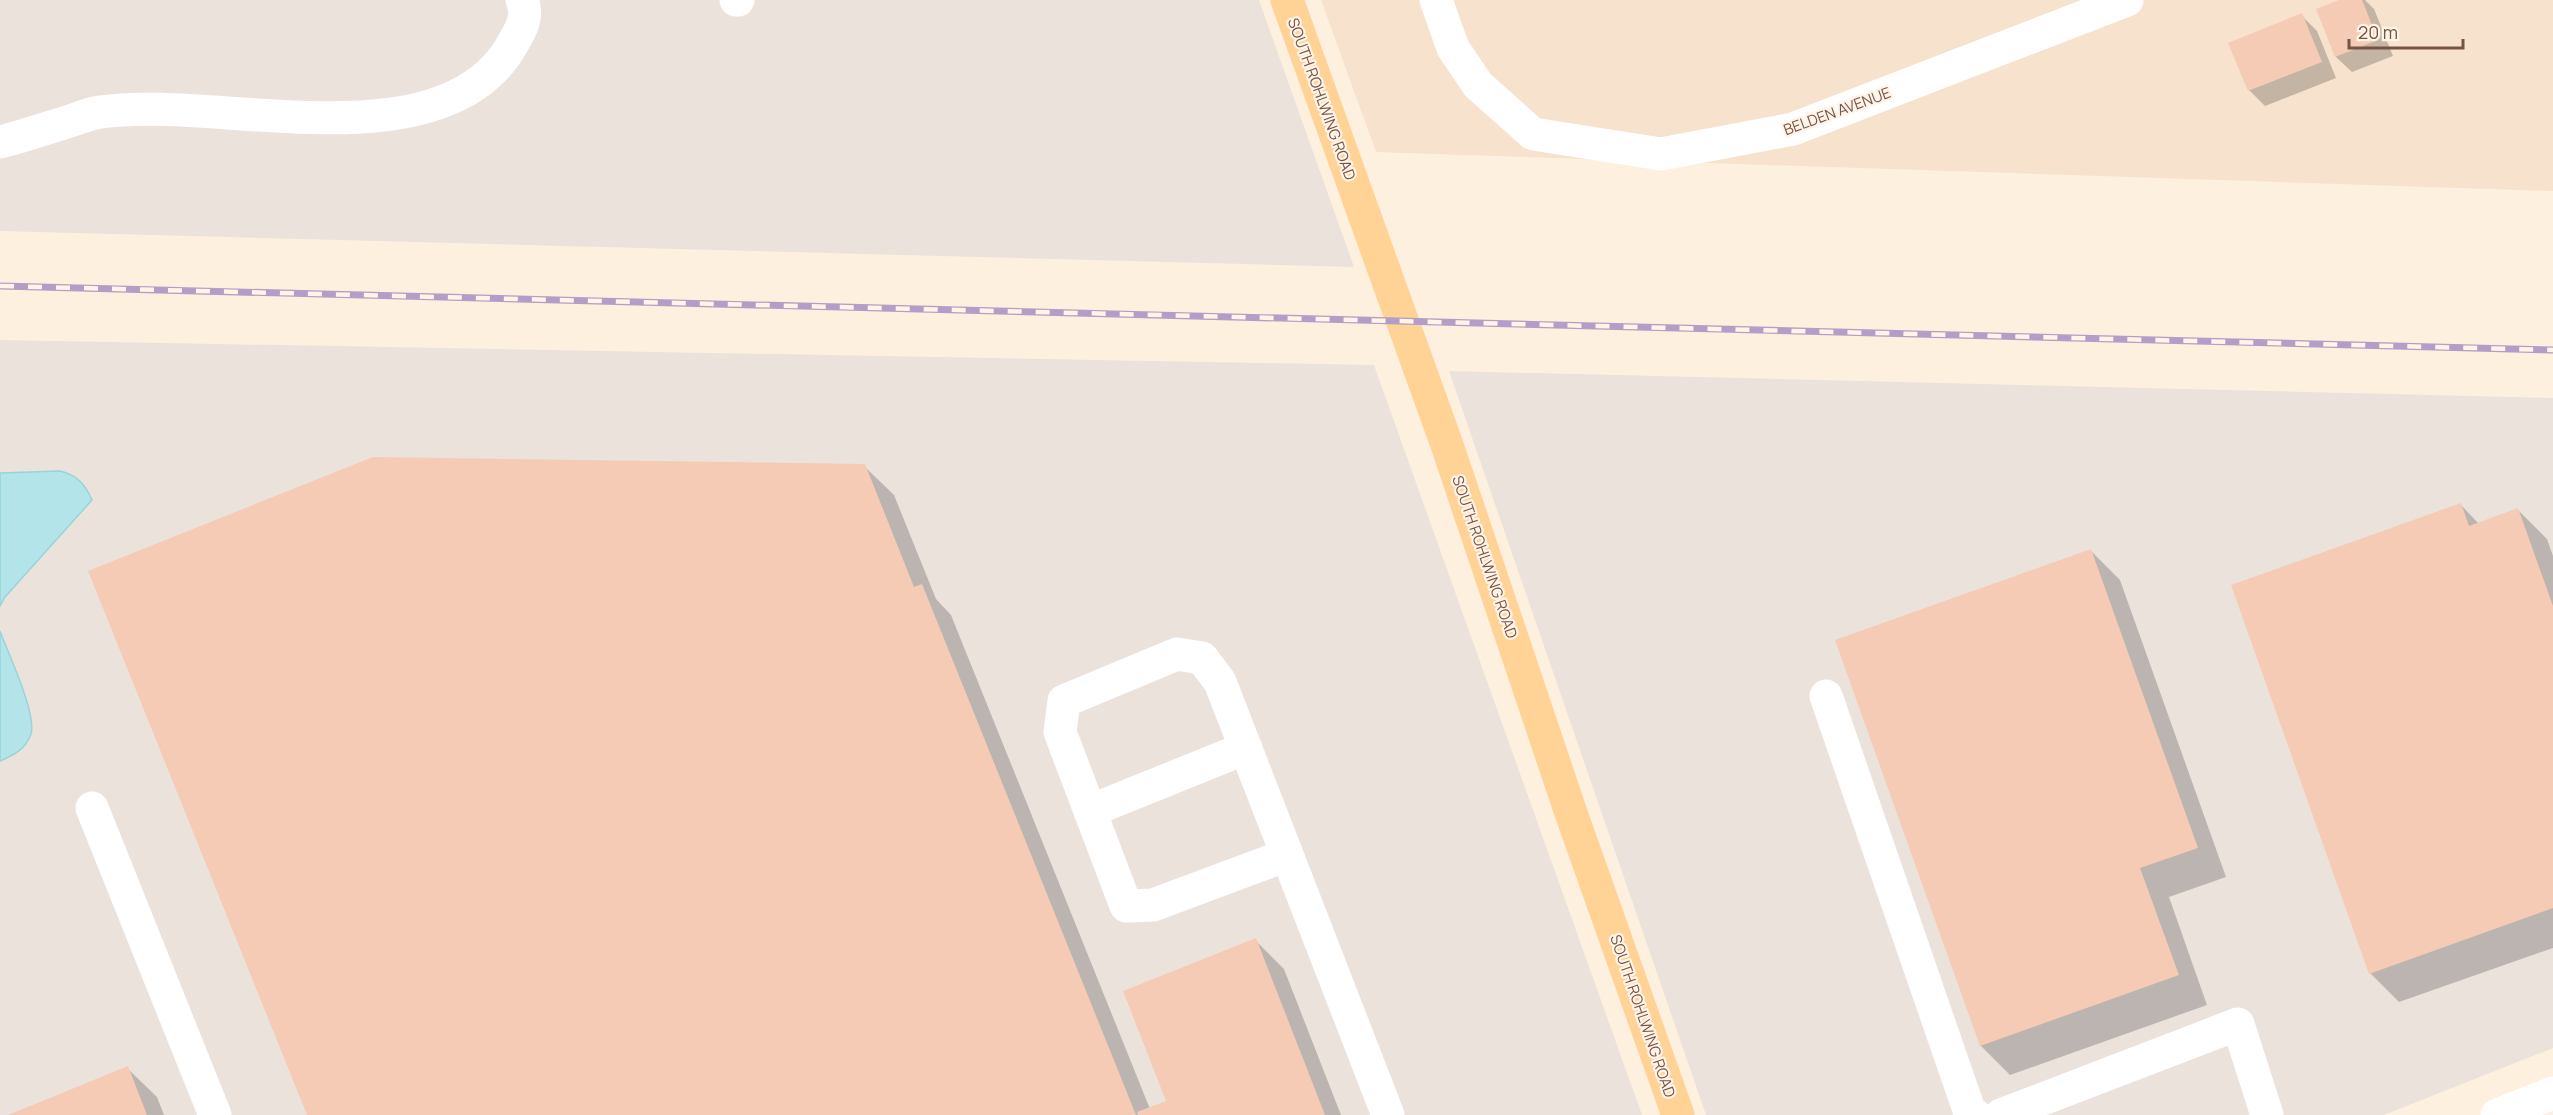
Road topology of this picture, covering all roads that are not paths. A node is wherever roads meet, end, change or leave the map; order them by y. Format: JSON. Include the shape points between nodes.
{"nodes":[{"id":1,"x":522,"y":0,"type":"edge"},
{"id":2,"x":1287,"y":0,"type":"edge"},
{"id":3,"x":1436,"y":0,"type":"edge"},
{"id":4,"x":2127,"y":0,"type":"edge"},
{"id":5,"x":0,"y":141,"type":"edge"},
{"id":6,"x":1826,"y":696,"type":"dead end"},
{"id":7,"x":1246,"y":748,"type":"junction"},
{"id":8,"x":92,"y":808,"type":"dead end"},
{"id":9,"x":1090,"y":811,"type":"junction"},
{"id":10,"x":1287,"y":855,"type":"junction"},
{"id":11,"x":2553,"y":1093,"type":"edge"},
{"id":12,"x":215,"y":1115,"type":"edge"},
{"id":13,"x":1388,"y":1115,"type":"edge"},
{"id":14,"x":1678,"y":1115,"type":"edge"},
{"id":15,"x":1975,"y":1115,"type":"edge"},
{"id":16,"x":2001,"y":1115,"type":"edge"},
{"id":17,"x":2267,"y":1115,"type":"edge"},
{"id":18,"x":2497,"y":1115,"type":"edge"}],
"edges":[{"from":1,"to":5,"type":"street","via":[[524,25],[504,57],[480,82],[448,99],[412,110],[376,116],[272,117],[175,109],[100,112]]},
{"from":2,"to":14,"type":"main road","name":"SOUTH ROHLWING ROAD","via":[[1447,445]]},
{"from":3,"to":4,"type":"street","name":"BELDEN AVENUE","via":[[1453,48],[1478,85],[1533,134],[1661,154],[1793,129]]},
{"from":6,"to":15,"type":"street","via":[[1969,1110]]},
{"from":7,"to":9,"type":"street"},
{"from":7,"to":9,"type":"street","via":[[1220,682],[1203,658],[1177,654],[1064,701],[1060,732]]},
{"from":7,"to":10,"type":"street"},
{"from":8,"to":12,"type":"street"},
{"from":9,"to":10,"type":"street","via":[[1126,906],[1153,905]]},
{"from":10,"to":13,"type":"street"},
{"from":11,"to":18,"type":"street"},
{"from":16,"to":17,"type":"street","via":[[2238,1024]]}]}
